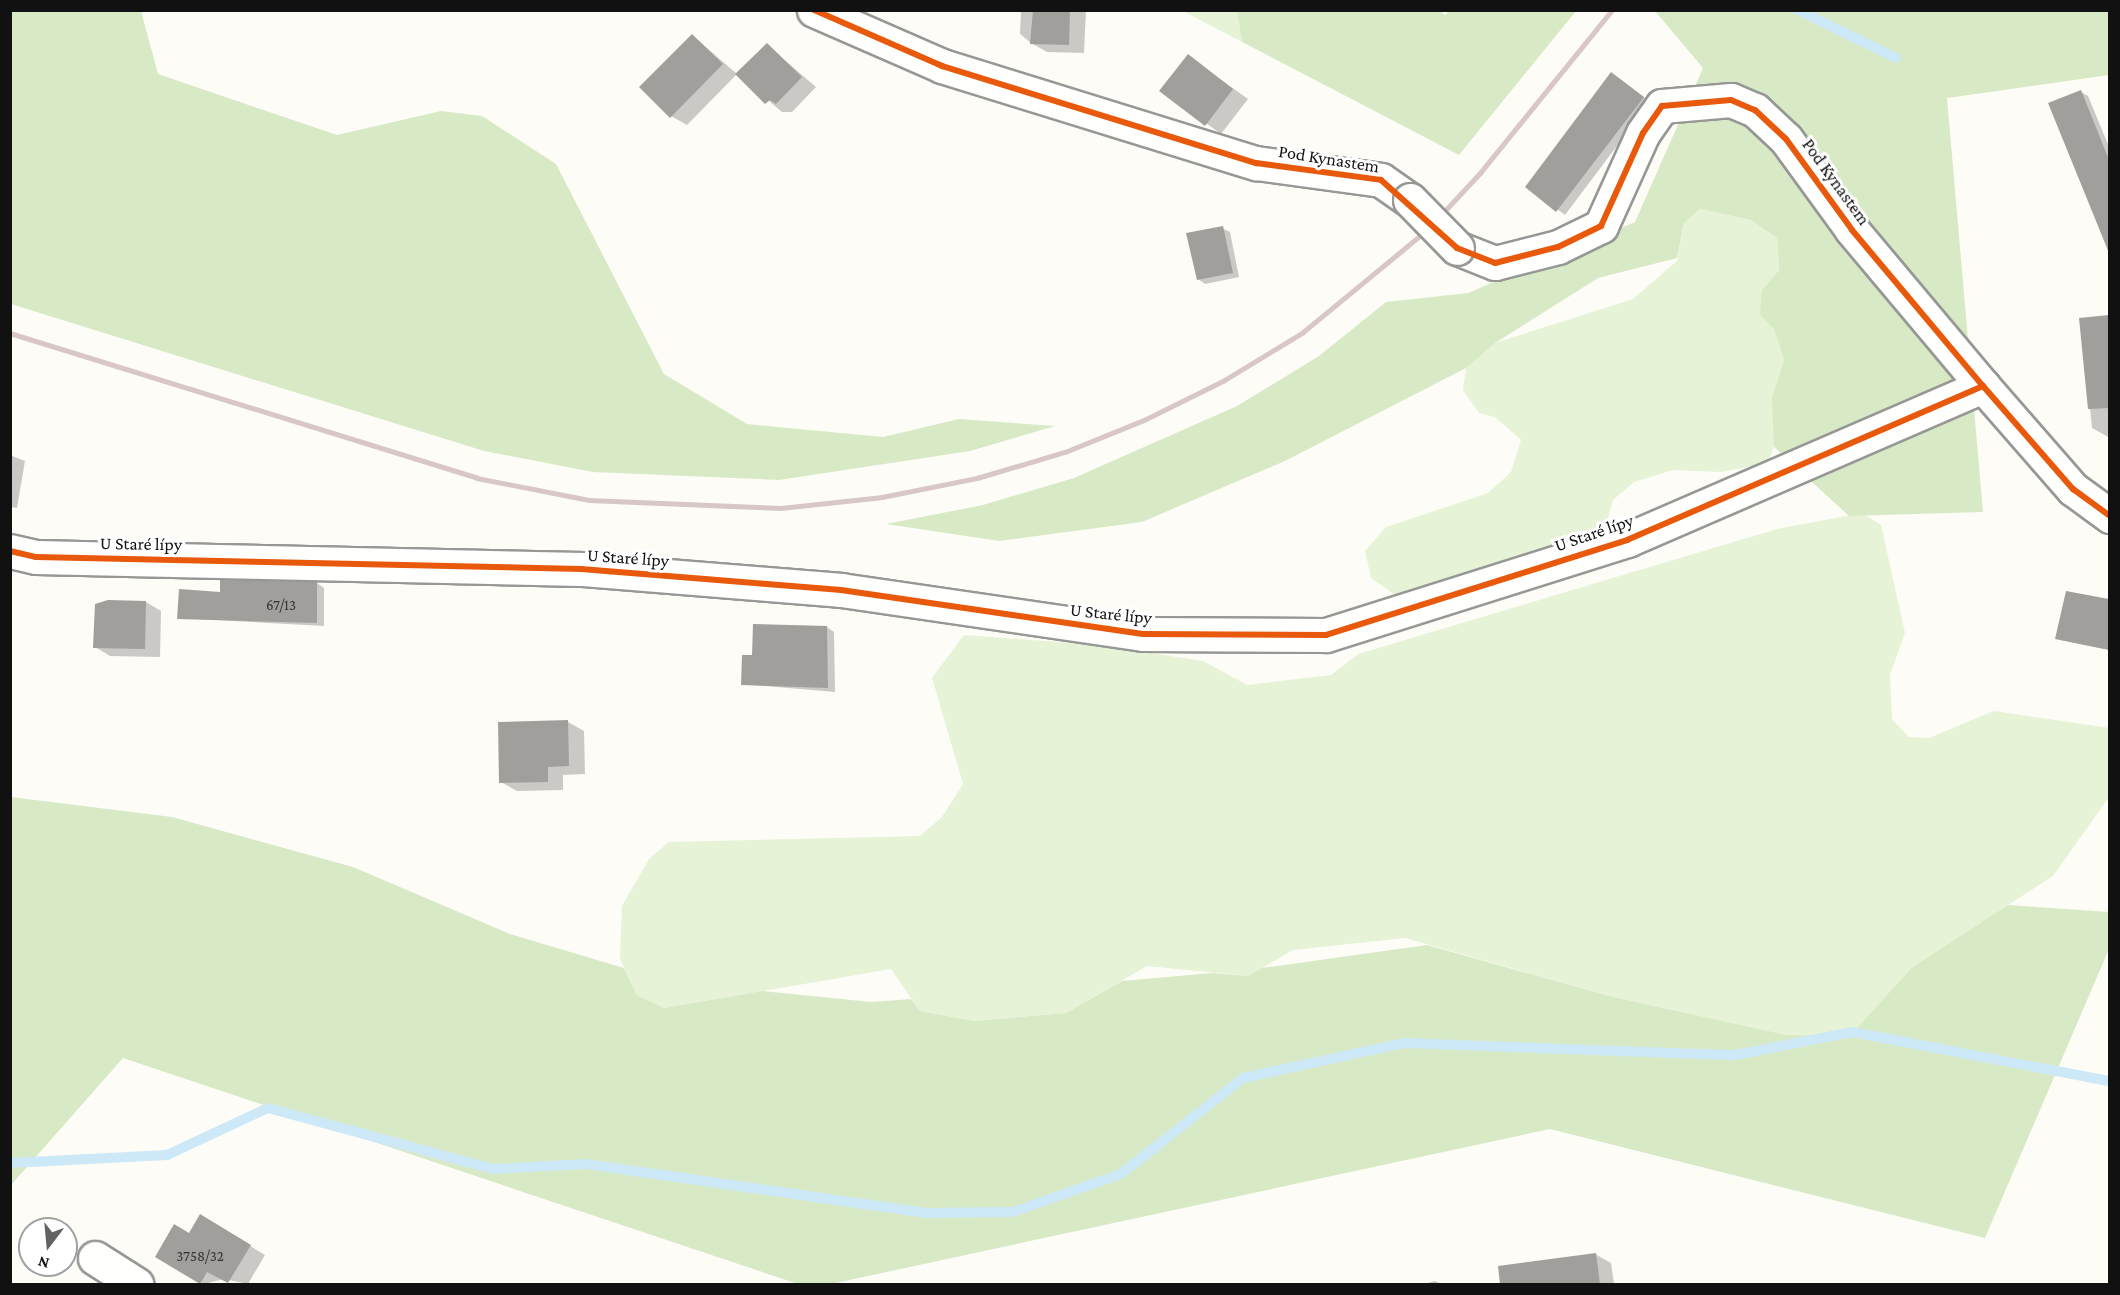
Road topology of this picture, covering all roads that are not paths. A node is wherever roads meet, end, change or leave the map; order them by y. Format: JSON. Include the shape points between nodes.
{"nodes":[{"id":1,"x":814,"y":10,"type":"edge"},
{"id":2,"x":1983,"y":386,"type":"junction"},
{"id":3,"x":2109,"y":516,"type":"edge"},
{"id":4,"x":10,"y":551,"type":"edge"},
{"id":5,"x":95,"y":1258,"type":"dead end"},
{"id":6,"x":136,"y":1284,"type":"edge"}],
"edges":[{"from":1,"to":2,"type":"street","name":"Pod Kynastem","bridge":true,"via":[[954,69],[1256,163],[1381,180],[1410,200],[1457,248],[1495,263],[1558,247],[1601,226],[1643,134],[1662,106],[1731,100],[1755,110],[1786,139],[1852,230]]},
{"from":2,"to":3,"type":"street","via":[[2073,489]]},
{"from":2,"to":4,"type":"street","name":"U Staré lípy","via":[[1627,540],[1326,634],[1143,634],[841,590],[581,569],[36,557]]},
{"from":5,"to":6,"type":"street"}]}
